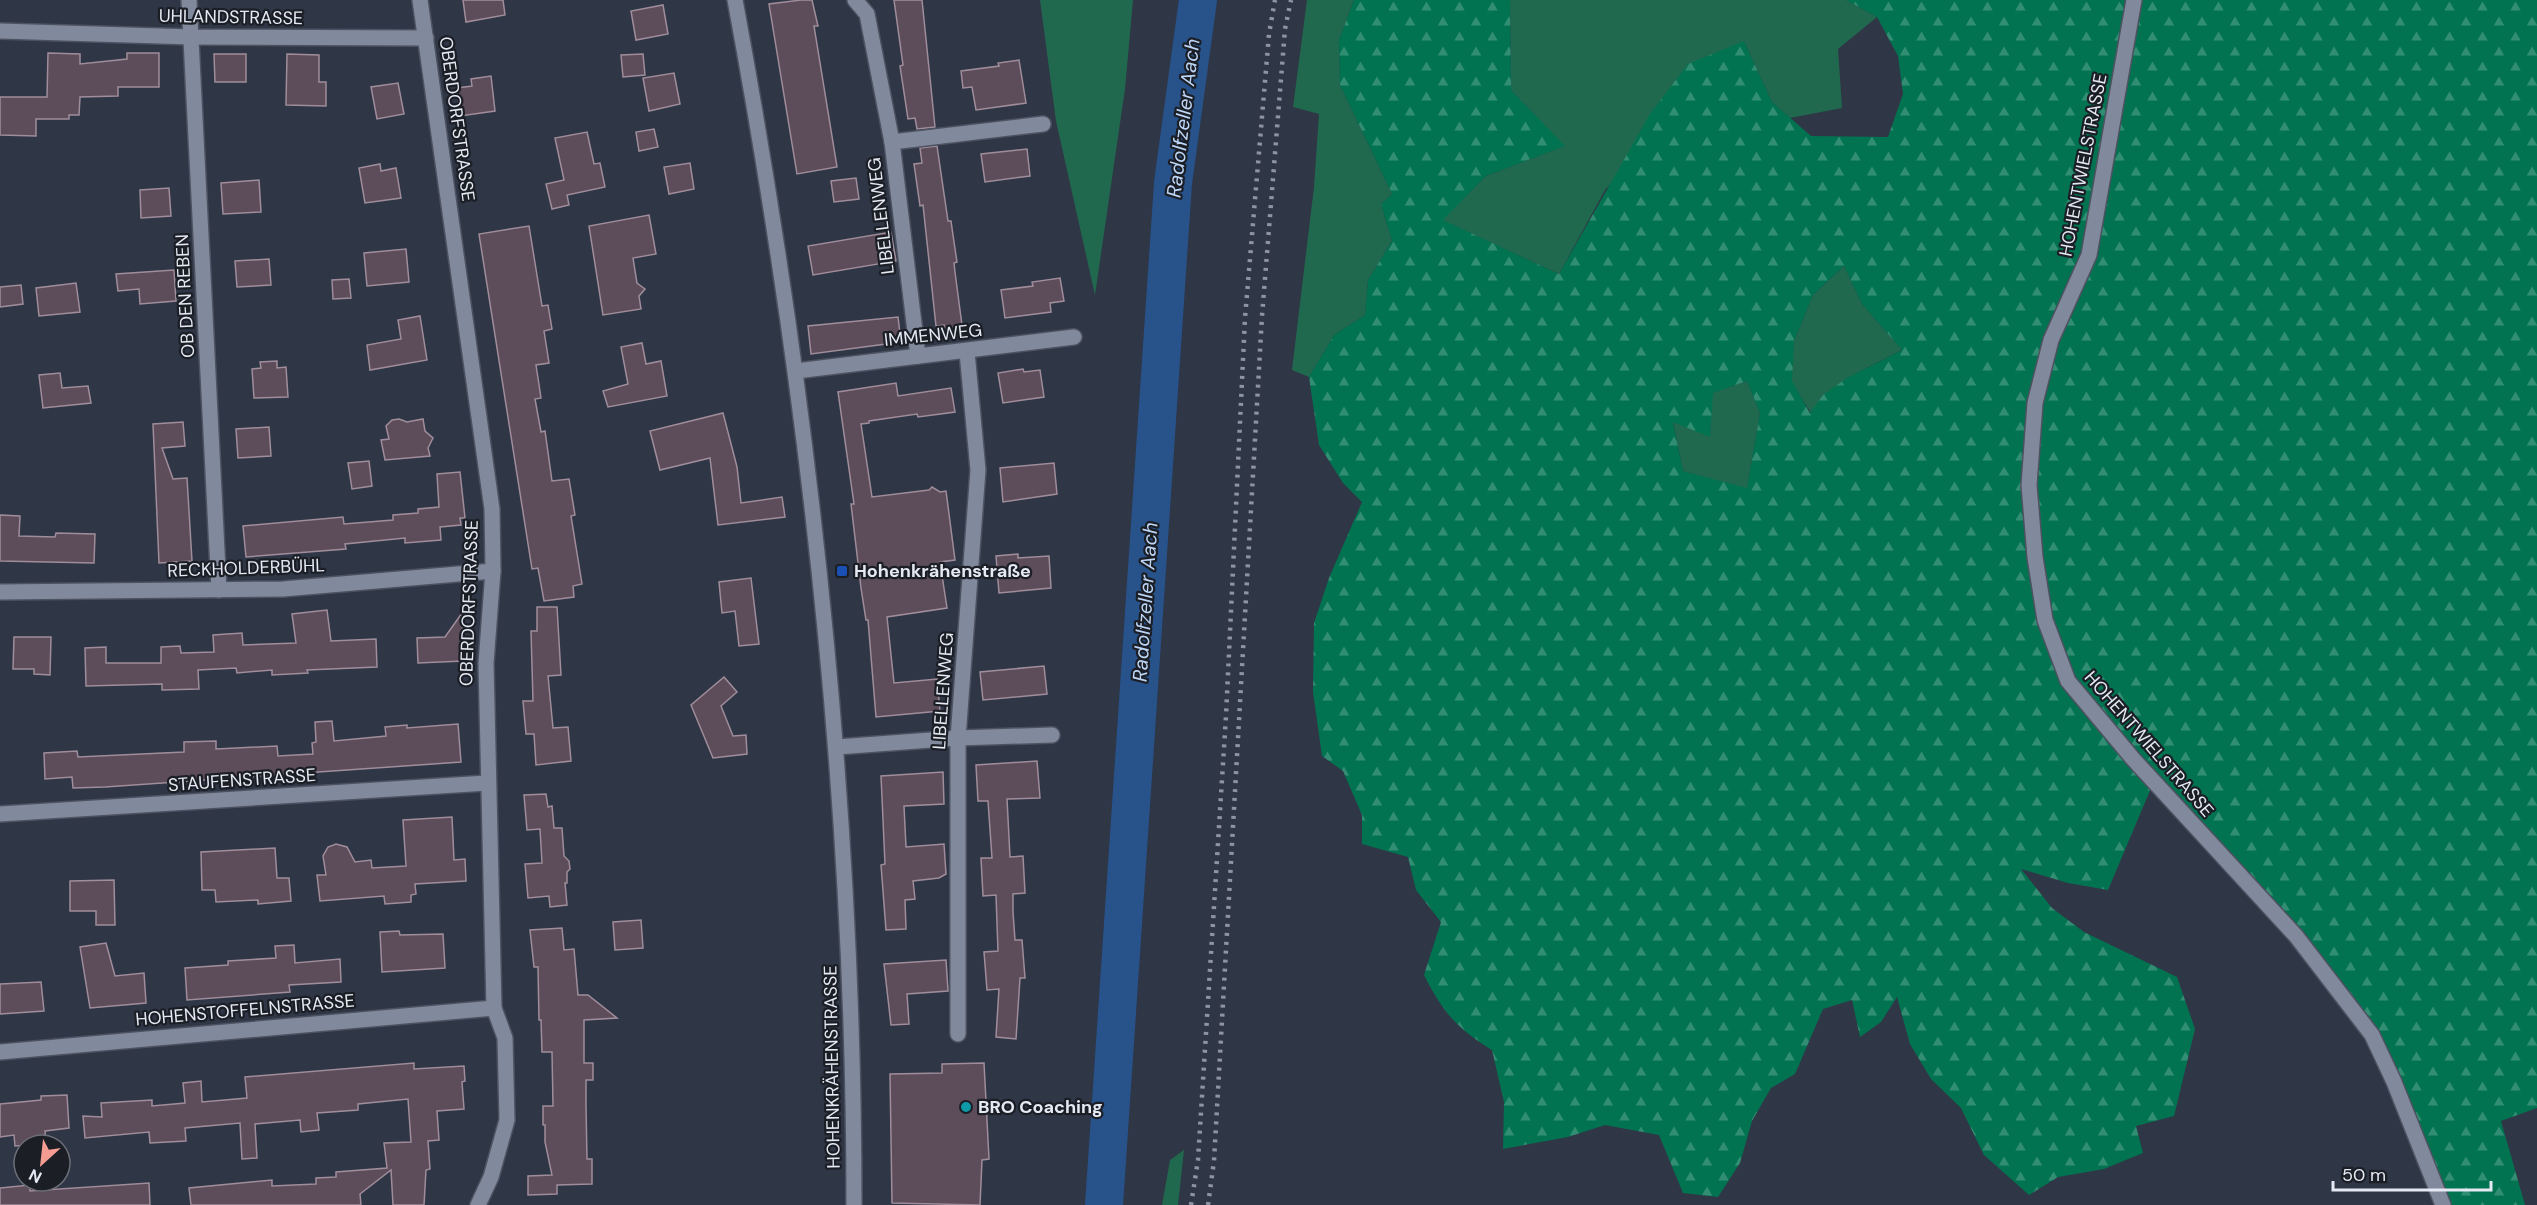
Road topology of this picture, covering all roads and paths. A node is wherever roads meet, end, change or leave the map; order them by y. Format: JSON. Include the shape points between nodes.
{"nodes":[{"id":1,"x":189,"y":0,"type":"edge"},
{"id":2,"x":420,"y":0,"type":"edge"},
{"id":3,"x":735,"y":0,"type":"edge"},
{"id":4,"x":855,"y":0,"type":"edge"},
{"id":5,"x":2134,"y":0,"type":"edge"},
{"id":6,"x":0,"y":31,"type":"edge"},
{"id":7,"x":192,"y":37,"type":"junction"},
{"id":8,"x":426,"y":38,"type":"junction"},
{"id":9,"x":1043,"y":124,"type":"dead end"},
{"id":10,"x":892,"y":142,"type":"junction"},
{"id":11,"x":1074,"y":337,"type":"dead end"},
{"id":12,"x":967,"y":352,"type":"junction"},
{"id":13,"x":918,"y":356,"type":"junction"},
{"id":14,"x":796,"y":371,"type":"junction"},
{"id":15,"x":493,"y":571,"type":"junction"},
{"id":16,"x":219,"y":590,"type":"junction"},
{"id":17,"x":0,"y":592,"type":"edge"},
{"id":18,"x":1052,"y":735,"type":"dead end"},
{"id":19,"x":958,"y":738,"type":"junction"},
{"id":20,"x":837,"y":747,"type":"junction"},
{"id":21,"x":487,"y":783,"type":"junction"},
{"id":22,"x":0,"y":814,"type":"edge"},
{"id":23,"x":494,"y":1008,"type":"junction"},
{"id":24,"x":958,"y":1034,"type":"dead end"},
{"id":25,"x":0,"y":1052,"type":"edge"},
{"id":26,"x":478,"y":1205,"type":"edge"},
{"id":27,"x":854,"y":1205,"type":"edge"},
{"id":28,"x":2443,"y":1205,"type":"edge"}],
"edges":[{"from":1,"to":7,"type":"street","name":"OB DEN REBEN"},
{"from":2,"to":8,"type":"street","name":"OBERDORFSTRASSE"},
{"from":3,"to":14,"type":"street","name":"HOHENKRÄHENSTRASSE"},
{"from":4,"to":10,"type":"street","name":"LIBELLENWEG","via":[[867,14]]},
{"from":5,"to":28,"type":"street","name":"HOHENTWIELSTRASSE","via":[[2089,255],[2050,340],[2035,403],[2029,485],[2045,620],[2068,681],[2134,760],[2296,936],[2372,1035]]},
{"from":6,"to":7,"type":"street","name":"UHLANDSTRASSE"},
{"from":7,"to":8,"type":"street","name":"UHLANDSTRASSE"},
{"from":7,"to":16,"type":"street","name":"OB DEN REBEN"},
{"from":8,"to":15,"type":"street","name":"OBERDORFSTRASSE","via":[[492,509]]},
{"from":9,"to":10,"type":"street","name":"LIBELLENWEG"},
{"from":10,"to":13,"type":"street","name":"LIBELLENWEG"},
{"from":11,"to":12,"type":"street","name":"IMMENWEG"},
{"from":12,"to":13,"type":"street","name":"IMMENWEG"},
{"from":12,"to":19,"type":"street","name":"LIBELLENWEG","via":[[978,470]]},
{"from":13,"to":14,"type":"street","name":"IMMENWEG"},
{"from":14,"to":20,"type":"street","name":"HOHENKRÄHENSTRASSE"},
{"from":15,"to":16,"type":"street","name":"RECKHOLDERBÜHL","via":[[283,589]]},
{"from":15,"to":21,"type":"street","name":"OBERDORFSTRASSE","via":[[486,663]]},
{"from":16,"to":17,"type":"street","name":"RECKHOLDERBÜHL"},
{"from":18,"to":19,"type":"street"},
{"from":19,"to":20,"type":"street"},
{"from":19,"to":24,"type":"street","name":"LIBELLENWEG"},
{"from":20,"to":27,"type":"street","name":"HOHENKRÄHENSTRASSE","via":[[854,1085]]},
{"from":21,"to":22,"type":"street","name":"STAUFENSTRASSE"},
{"from":21,"to":23,"type":"street","name":"OBERDORFSTRASSE"},
{"from":23,"to":25,"type":"street","name":"HOHENSTOFFELNSTRASSE"},
{"from":23,"to":26,"type":"street","name":"OBERDORFSTRASSE","via":[[505,1038],[507,1120],[491,1177]]}]}
